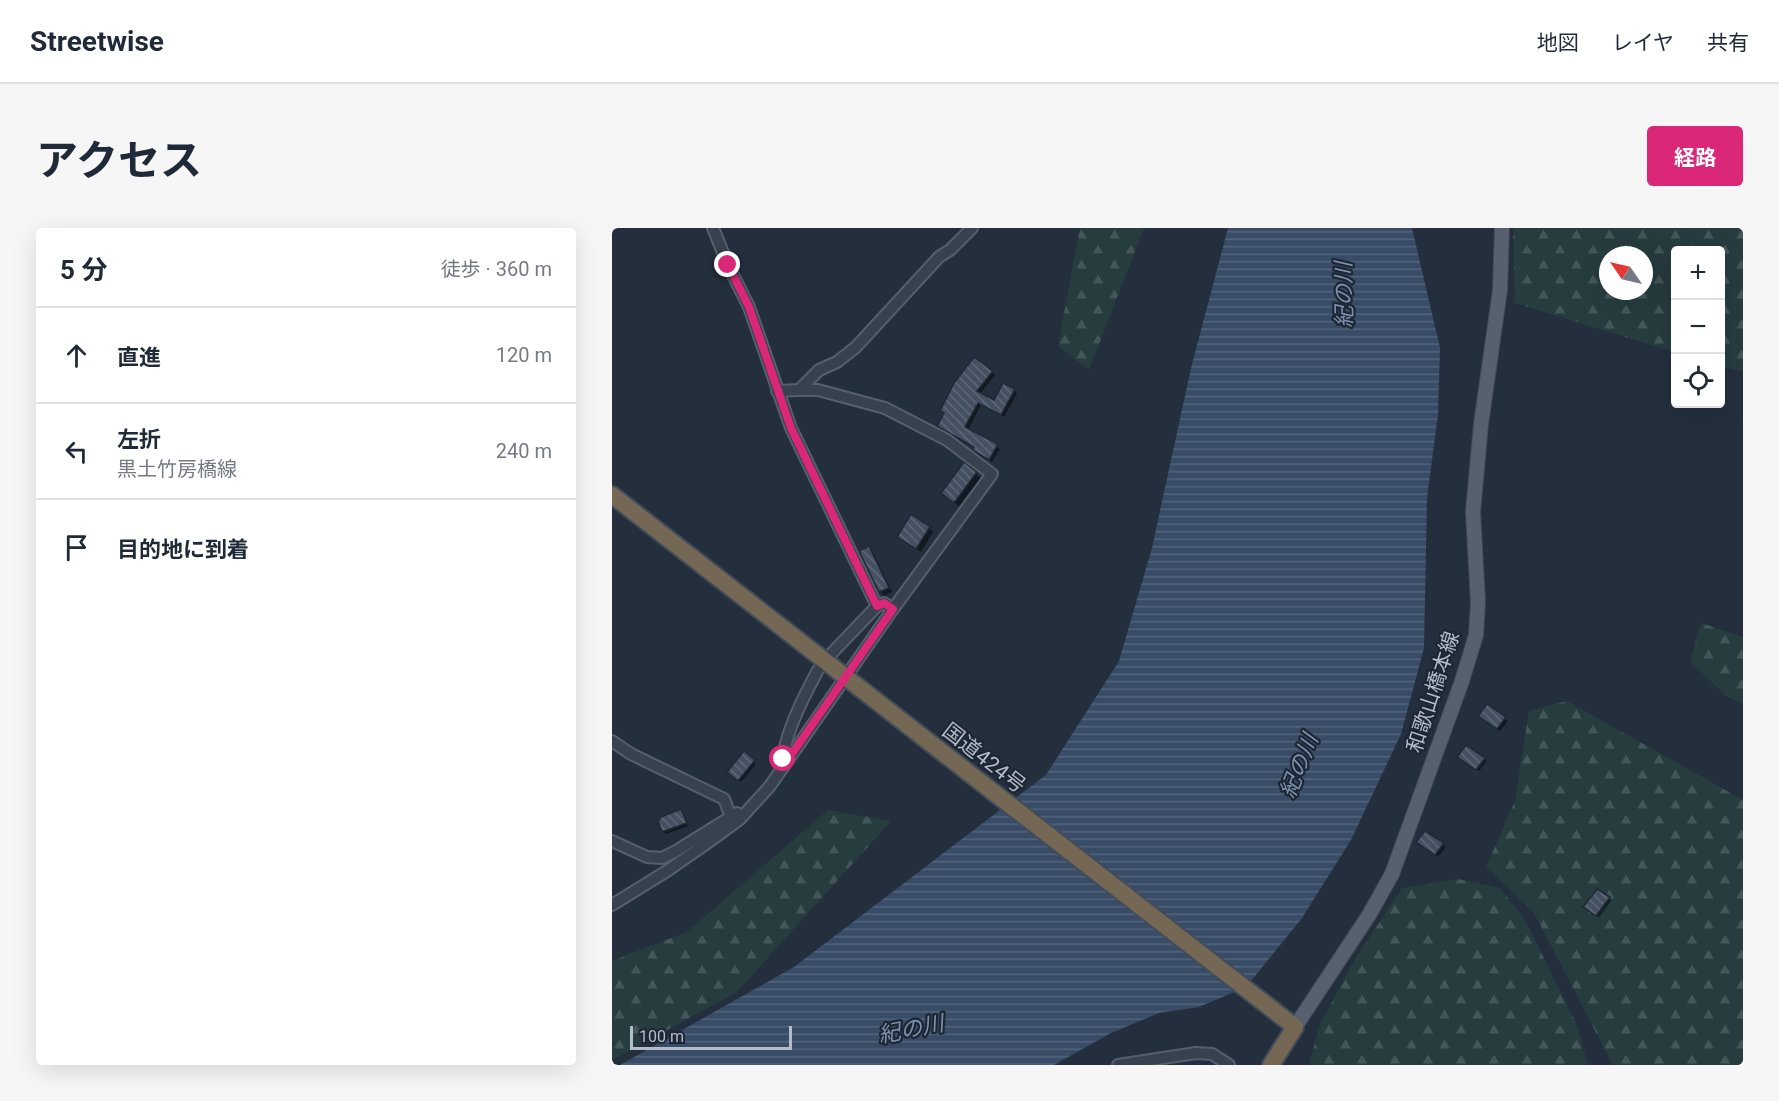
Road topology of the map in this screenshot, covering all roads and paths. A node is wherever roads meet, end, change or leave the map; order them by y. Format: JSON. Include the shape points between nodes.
{"nodes":[{"id":1,"x":713,"y":228,"type":"edge"},
{"id":2,"x":972,"y":228,"type":"edge"},
{"id":3,"x":1502,"y":228,"type":"edge"},
{"id":4,"x":799,"y":390,"type":"junction"},
{"id":5,"x":777,"y":391,"type":"junction"},
{"id":6,"x":612,"y":495,"type":"edge"},
{"id":7,"x":877,"y":606,"type":"junction"},
{"id":8,"x":893,"y":609,"type":"junction"},
{"id":9,"x":832,"y":654,"type":"dead end"},
{"id":10,"x":818,"y":670,"type":"dead end"},
{"id":11,"x":846,"y":678,"type":"junction"},
{"id":12,"x":612,"y":741,"type":"edge"},
{"id":13,"x":784,"y":765,"type":"junction"},
{"id":14,"x":753,"y":804,"type":"junction"},
{"id":15,"x":731,"y":817,"type":"junction"},
{"id":16,"x":612,"y":842,"type":"edge"},
{"id":17,"x":612,"y":905,"type":"edge"},
{"id":18,"x":1295,"y":1027,"type":"junction"},
{"id":19,"x":1118,"y":1065,"type":"edge"},
{"id":20,"x":1230,"y":1065,"type":"edge"},
{"id":21,"x":1271,"y":1065,"type":"edge"}],
"edges":[{"from":1,"to":5,"type":"street","via":[[749,307]]},
{"from":2,"to":4,"type":"street","via":[[939,257],[856,347],[819,370]]},
{"from":3,"to":18,"type":"main road","name":"和歌山橋本線","via":[[1500,290],[1473,512],[1476,635],[1392,874]]},
{"from":4,"to":5,"type":"street"},
{"from":4,"to":8,"type":"street","via":[[818,390],[885,408],[947,440],[992,474]]},
{"from":5,"to":7,"type":"street"},
{"from":6,"to":11,"type":"highway","name":"国道424号"},
{"from":7,"to":8,"type":"street","via":[[884,603]]},
{"from":7,"to":9,"type":"street"},
{"from":8,"to":11,"type":"street"},
{"from":10,"to":13,"type":"street","via":[[791,726]]},
{"from":11,"to":13,"type":"street"},
{"from":11,"to":18,"type":"highway","name":"国道424号"},
{"from":12,"to":15,"type":"street","via":[[724,799]]},
{"from":13,"to":14,"type":"street"},
{"from":14,"to":15,"type":"street"},
{"from":14,"to":17,"type":"street","via":[[710,841]]},
{"from":15,"to":16,"type":"street","via":[[662,858],[646,857]]},
{"from":18,"to":21,"type":"highway"},
{"from":19,"to":20,"type":"street","via":[[1196,1053],[1212,1054]]}]}
